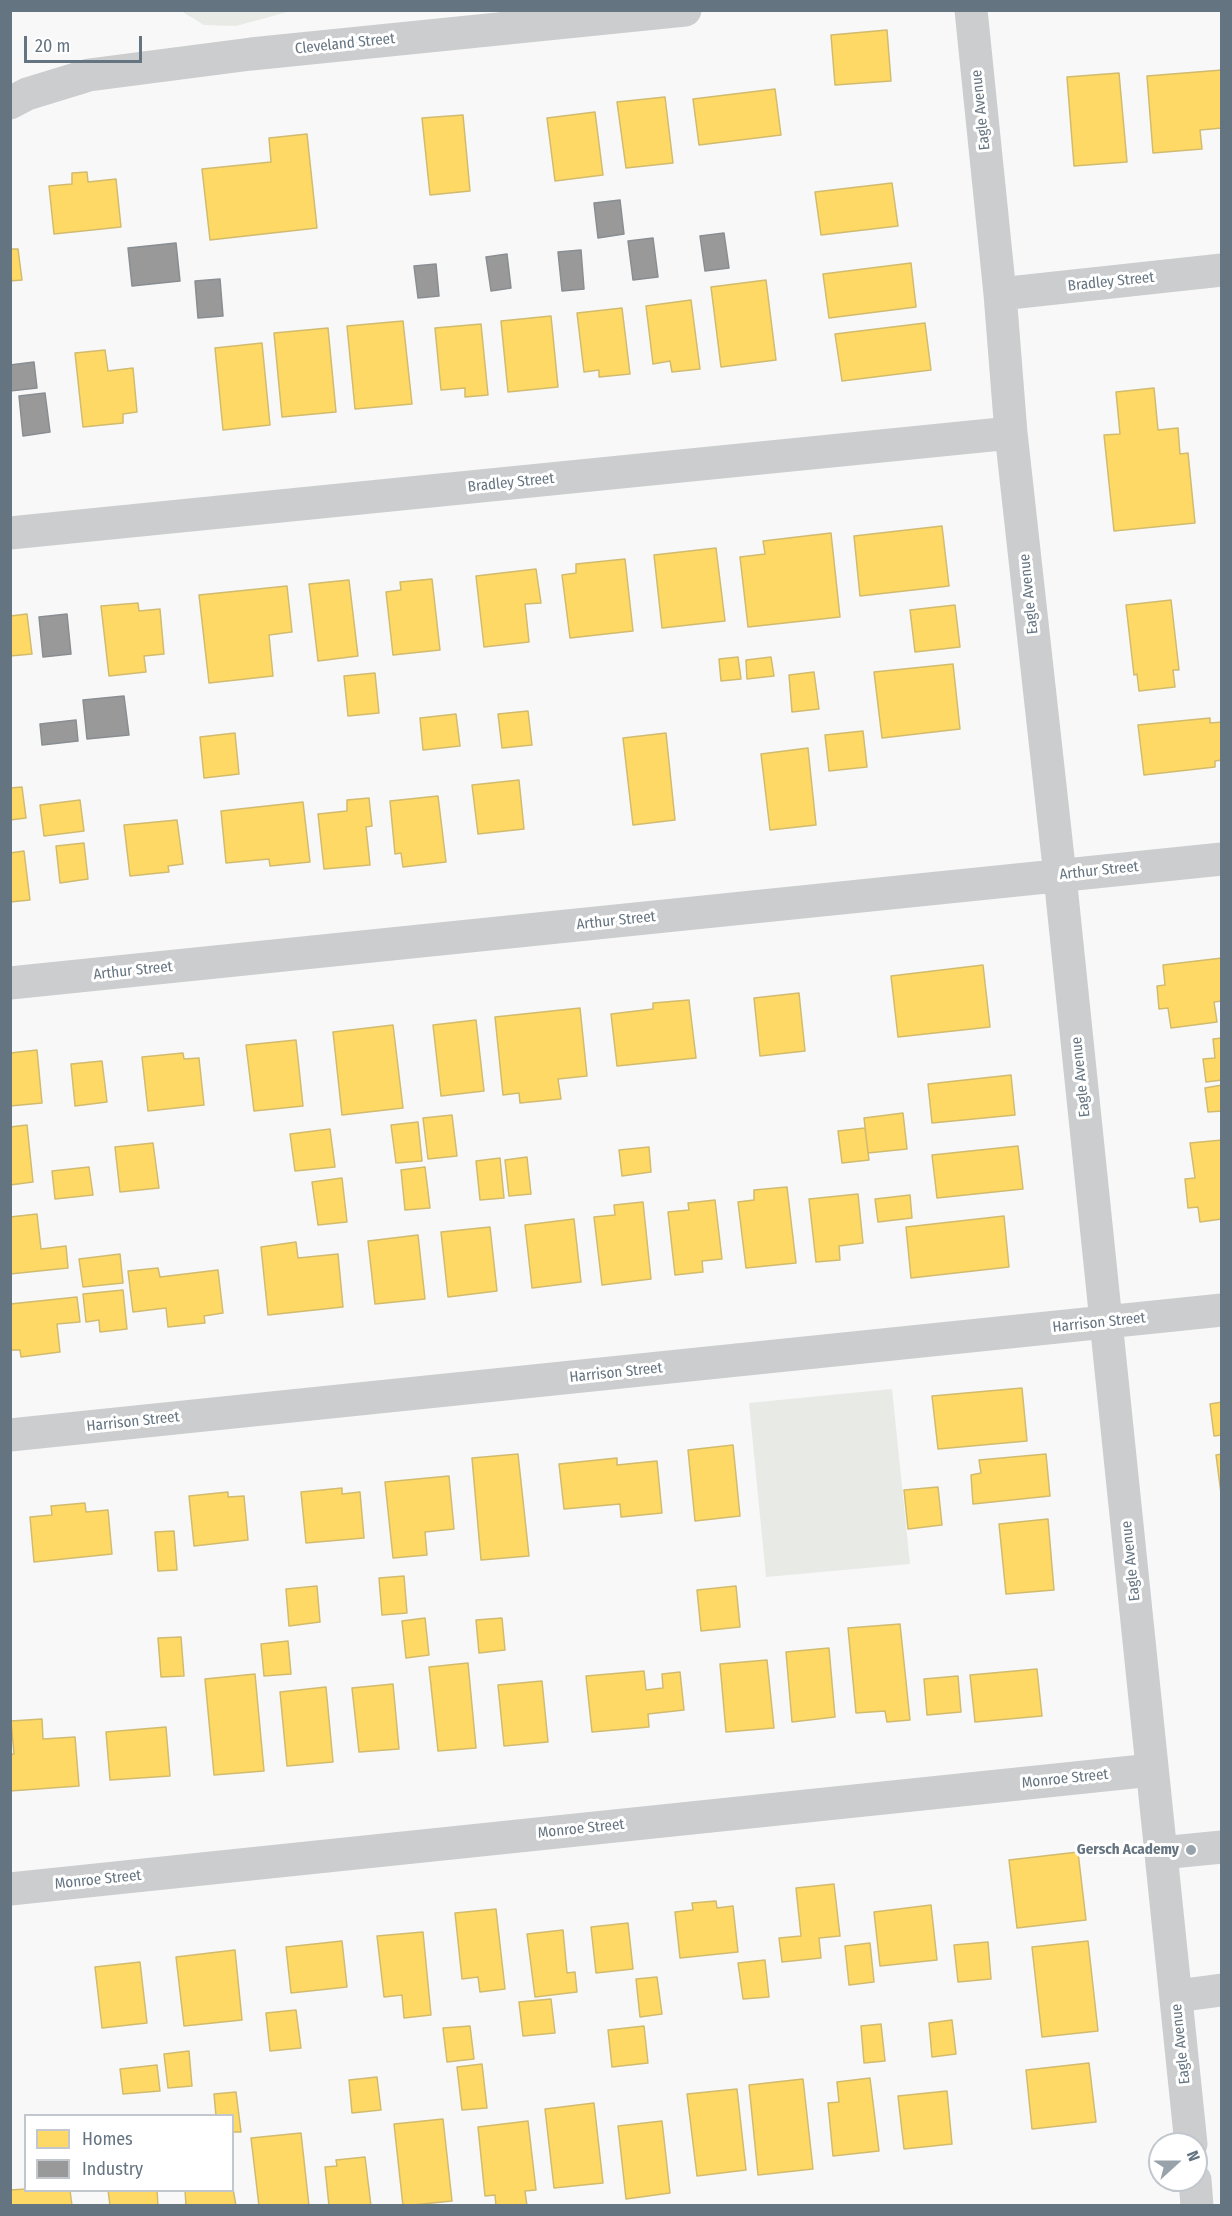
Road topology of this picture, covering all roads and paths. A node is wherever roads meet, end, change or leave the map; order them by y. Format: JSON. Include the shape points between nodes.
{"nodes":[{"id":1,"x":685,"y":10,"type":"edge"},
{"id":2,"x":971,"y":10,"type":"edge"},
{"id":3,"x":10,"y":103,"type":"edge"},
{"id":4,"x":1221,"y":270,"type":"edge"},
{"id":5,"x":1000,"y":294,"type":"junction"},
{"id":6,"x":1011,"y":433,"type":"junction"},
{"id":7,"x":10,"y":533,"type":"edge"},
{"id":8,"x":1221,"y":859,"type":"edge"},
{"id":9,"x":1060,"y":876,"type":"junction"},
{"id":10,"x":10,"y":983,"type":"edge"},
{"id":11,"x":1221,"y":1310,"type":"edge"},
{"id":12,"x":1106,"y":1322,"type":"junction"},
{"id":13,"x":10,"y":1435,"type":"edge"},
{"id":14,"x":1152,"y":1770,"type":"junction"},
{"id":15,"x":1221,"y":1846,"type":"edge"},
{"id":16,"x":1161,"y":1853,"type":"junction"},
{"id":17,"x":10,"y":1889,"type":"edge"},
{"id":18,"x":1221,"y":1990,"type":"edge"},
{"id":19,"x":1176,"y":1996,"type":"junction"},
{"id":20,"x":1190,"y":2132,"type":"edge"}],
"edges":[{"from":1,"to":3,"type":"street","name":"Cleveland Street","via":[[251,54],[89,75]]},
{"from":2,"to":5,"type":"street","name":"Eagle Avenue"},
{"from":4,"to":5,"type":"street","name":"Bradley Street"},
{"from":5,"to":6,"type":"street","name":"Eagle Avenue"},
{"from":6,"to":7,"type":"street","name":"Bradley Street"},
{"from":6,"to":9,"type":"street","name":"Eagle Avenue"},
{"from":8,"to":9,"type":"street","name":"Arthur Street"},
{"from":9,"to":10,"type":"street","name":"Arthur Street"},
{"from":9,"to":12,"type":"street","name":"Eagle Avenue"},
{"from":11,"to":12,"type":"street","name":"Harrison Street"},
{"from":12,"to":13,"type":"street","name":"Harrison Street"},
{"from":12,"to":14,"type":"street","name":"Eagle Avenue"},
{"from":14,"to":16,"type":"street","name":"Eagle Avenue"},
{"from":14,"to":17,"type":"street","name":"Monroe Street"},
{"from":15,"to":16,"type":"street"},
{"from":16,"to":19,"type":"street","name":"Eagle Avenue"},
{"from":18,"to":19,"type":"street"},
{"from":19,"to":20,"type":"street","name":"Eagle Avenue"}]}
